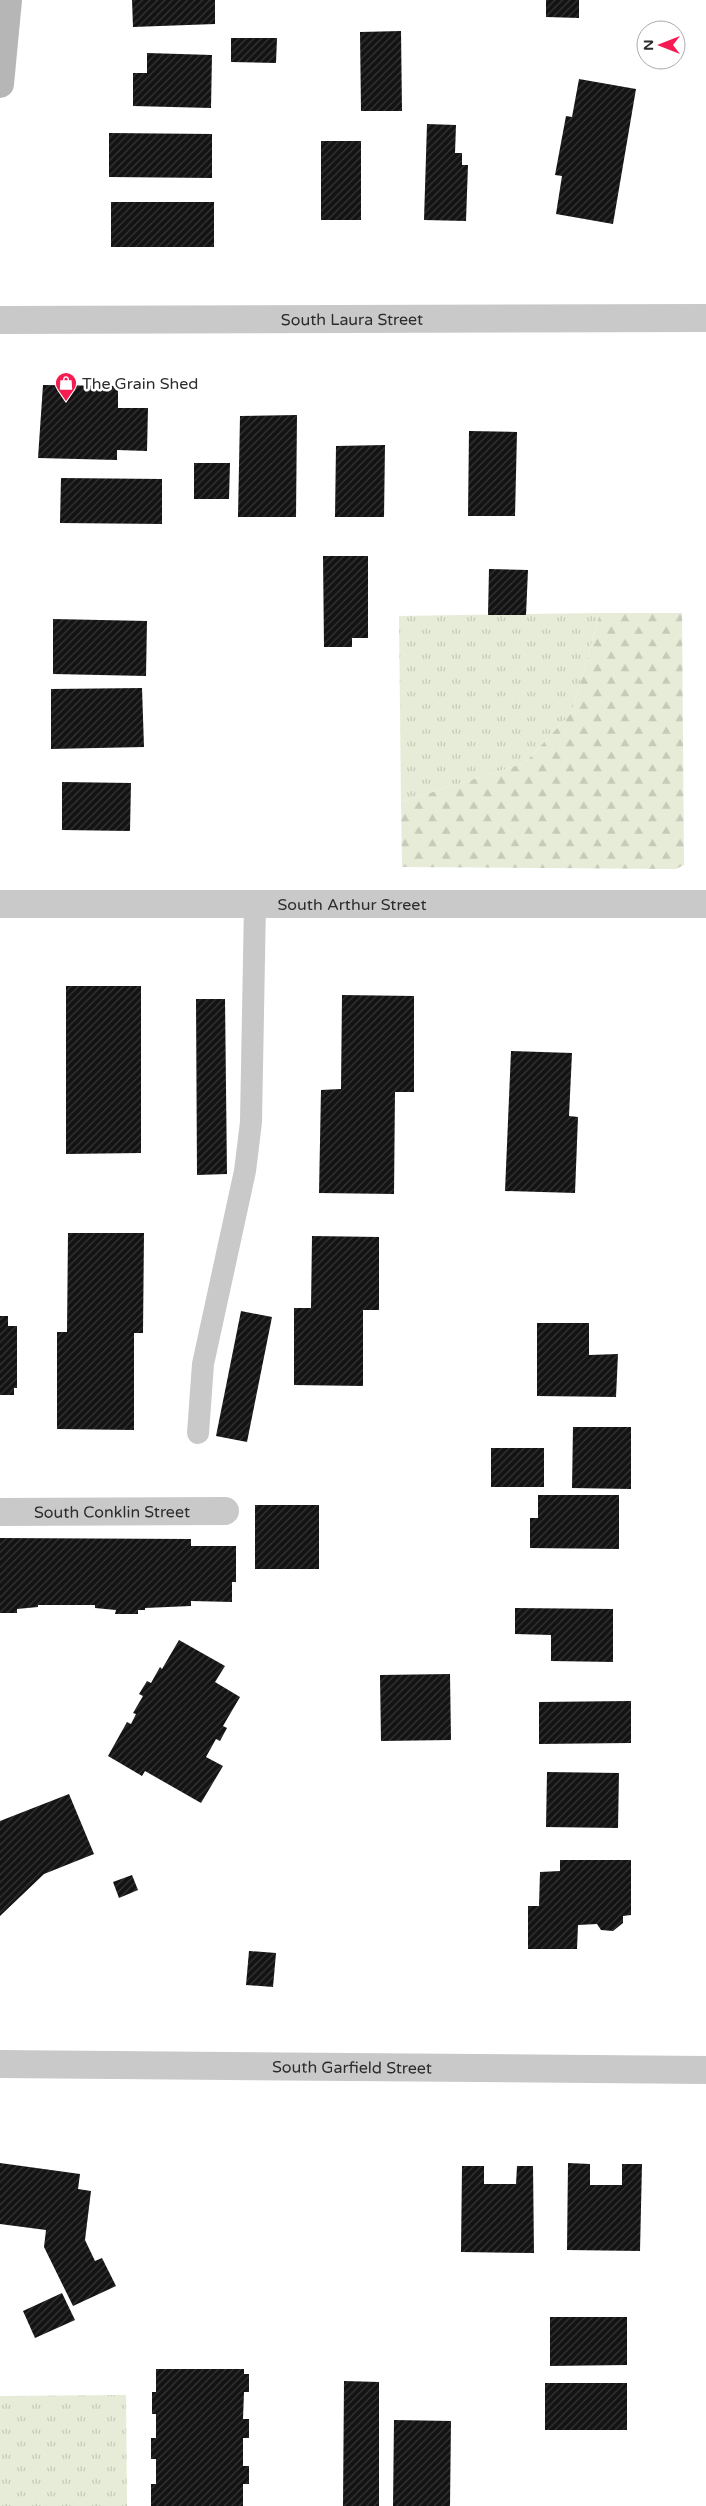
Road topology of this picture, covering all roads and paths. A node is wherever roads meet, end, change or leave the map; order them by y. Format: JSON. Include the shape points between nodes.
{"nodes":[{"id":1,"x":8,"y":0,"type":"edge"},
{"id":2,"x":0,"y":84,"type":"edge"},
{"id":3,"x":706,"y":318,"type":"edge"},
{"id":4,"x":0,"y":320,"type":"edge"},
{"id":5,"x":0,"y":904,"type":"edge"},
{"id":6,"x":255,"y":904,"type":"junction"},
{"id":7,"x":706,"y":904,"type":"edge"},
{"id":8,"x":198,"y":1433,"type":"dead end"},
{"id":9,"x":225,"y":1511,"type":"dead end"},
{"id":10,"x":0,"y":1512,"type":"edge"},
{"id":11,"x":0,"y":2064,"type":"edge"},
{"id":12,"x":706,"y":2070,"type":"edge"}],
"edges":[{"from":1,"to":2,"type":"main road"},
{"from":3,"to":4,"type":"street","name":"South Laura Street"},
{"from":5,"to":6,"type":"street","name":"South Arthur Street"},
{"from":6,"to":7,"type":"street","name":"South Arthur Street"},
{"from":6,"to":8,"type":"lane","via":[[251,1122],[245,1172],[203,1364]]},
{"from":9,"to":10,"type":"street","name":"South Conklin Street"},
{"from":11,"to":12,"type":"street","name":"South Garfield Street"}]}
